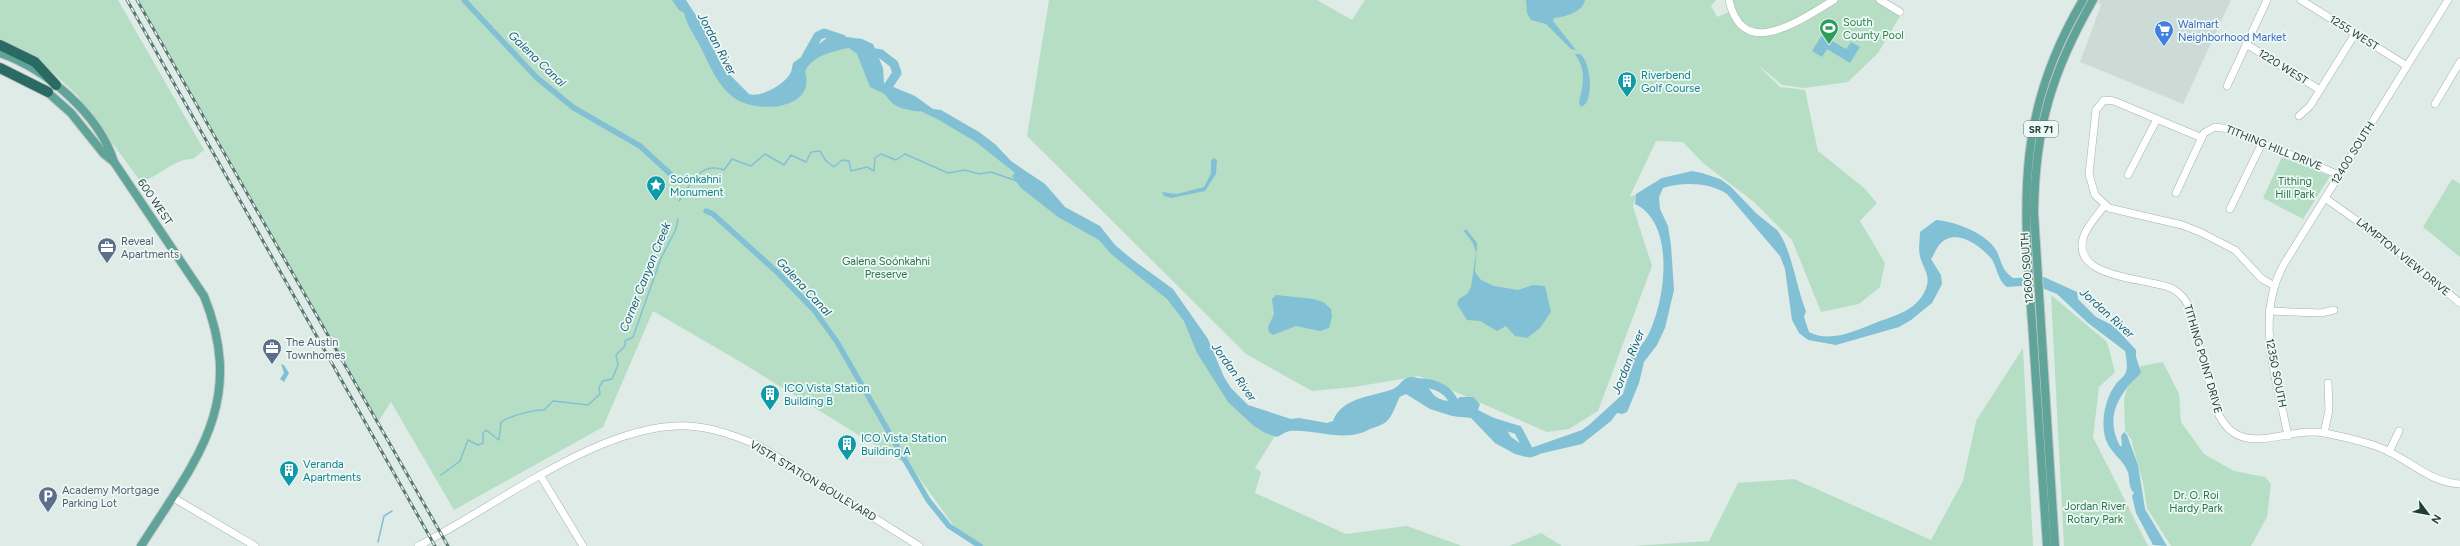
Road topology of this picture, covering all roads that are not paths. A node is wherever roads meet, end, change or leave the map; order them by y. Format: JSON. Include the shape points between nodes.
{"nodes":[{"id":1,"x":1729,"y":0,"type":"edge"},
{"id":2,"x":1834,"y":0,"type":"edge"},
{"id":3,"x":1880,"y":0,"type":"edge"},
{"id":4,"x":2082,"y":0,"type":"edge"},
{"id":5,"x":2093,"y":0,"type":"edge"},
{"id":6,"x":2267,"y":0,"type":"edge"},
{"id":7,"x":2301,"y":0,"type":"edge"},
{"id":8,"x":2448,"y":0,"type":"edge"},
{"id":9,"x":1900,"y":12,"type":"dead end"},
{"id":10,"x":2355,"y":34,"type":"junction"},
{"id":11,"x":2246,"y":44,"type":"junction"},
{"id":12,"x":0,"y":45,"type":"edge"},
{"id":13,"x":0,"y":53,"type":"edge"},
{"id":14,"x":2460,"y":62,"type":"edge"},
{"id":15,"x":0,"y":64,"type":"edge"},
{"id":16,"x":2407,"y":66,"type":"junction"},
{"id":17,"x":0,"y":68,"type":"edge"},
{"id":18,"x":56,"y":85,"type":"junction"},
{"id":19,"x":2227,"y":86,"type":"dead end"},
{"id":20,"x":2320,"y":90,"type":"junction"},
{"id":21,"x":48,"y":92,"type":"junction"},
{"id":22,"x":2434,"y":104,"type":"dead end"},
{"id":23,"x":2299,"y":116,"type":"dead end"},
{"id":24,"x":2157,"y":119,"type":"junction"},
{"id":25,"x":2202,"y":138,"type":"junction"},
{"id":26,"x":2262,"y":143,"type":"junction"},
{"id":27,"x":114,"y":162,"type":"junction"},
{"id":28,"x":2128,"y":175,"type":"dead end"},
{"id":29,"x":2339,"y":175,"type":"junction"},
{"id":30,"x":2176,"y":193,"type":"dead end"},
{"id":31,"x":2325,"y":198,"type":"junction"},
{"id":32,"x":2105,"y":206,"type":"junction"},
{"id":33,"x":2230,"y":209,"type":"dead end"},
{"id":34,"x":2273,"y":285,"type":"junction"},
{"id":35,"x":2460,"y":303,"type":"edge"},
{"id":36,"x":2334,"y":310,"type":"dead end"},
{"id":37,"x":2269,"y":311,"type":"junction"},
{"id":38,"x":2328,"y":383,"type":"dead end"},
{"id":39,"x":2399,"y":431,"type":"dead end"},
{"id":40,"x":2324,"y":433,"type":"junction"},
{"id":41,"x":2288,"y":436,"type":"junction"},
{"id":42,"x":2389,"y":452,"type":"junction"},
{"id":43,"x":540,"y":475,"type":"junction"},
{"id":44,"x":2460,"y":484,"type":"edge"},
{"id":45,"x":172,"y":497,"type":"junction"},
{"id":46,"x":141,"y":546,"type":"edge"},
{"id":47,"x":255,"y":546,"type":"edge"},
{"id":48,"x":418,"y":546,"type":"edge"},
{"id":49,"x":583,"y":546,"type":"edge"},
{"id":50,"x":919,"y":546,"type":"edge"},
{"id":51,"x":2047,"y":546,"type":"edge"},
{"id":52,"x":2056,"y":546,"type":"edge"}],
"edges":[{"from":1,"to":2,"type":"street","via":[[1737,21],[1744,28],[1751,32],[1768,33],[1789,25]]},
{"from":3,"to":9,"type":"street"},
{"from":4,"to":51,"type":"main road","name":"12600 SOUTH","number":"SR 71","via":[[2057,47],[2042,88],[2034,119],[2026,177],[2028,267]]},
{"from":5,"to":52,"type":"main road","name":"12600 SOUTH","number":"SR 71","via":[[2059,65],[2042,122],[2035,175],[2040,306]]},
{"from":6,"to":11,"type":"street"},
{"from":7,"to":10,"type":"street","name":"1255 WEST"},
{"from":8,"to":16,"type":"street","name":"12400 SOUTH"},
{"from":10,"to":16,"type":"street","name":"1255 WEST"},
{"from":10,"to":20,"type":"street"},
{"from":11,"to":19,"type":"street"},
{"from":11,"to":20,"type":"street","name":"1220 WEST"},
{"from":12,"to":18,"type":"highway","via":[[35,62]]},
{"from":13,"to":18,"type":"main road","name":"600 WEST","via":[[34,69]]},
{"from":14,"to":22,"type":"street"},
{"from":15,"to":21,"type":"main road","name":"600 WEST","via":[[28,78]]},
{"from":16,"to":29,"type":"street","name":"12400 SOUTH"},
{"from":17,"to":21,"type":"highway"},
{"from":18,"to":27,"type":"main road","name":"600 WEST","via":[[86,114],[104,139]]},
{"from":20,"to":23,"type":"street","via":[[2310,106]]},
{"from":21,"to":27,"type":"main road","name":"600 WEST","via":[[71,113],[104,154]]},
{"from":24,"to":25,"type":"street"},
{"from":24,"to":28,"type":"street"},
{"from":24,"to":32,"type":"street","via":[[2111,100],[2101,102],[2096,110],[2089,174],[2095,195]]},
{"from":25,"to":26,"type":"street","name":"TITHING HILL DRIVE","via":[[2211,128],[2222,127]]},
{"from":25,"to":30,"type":"street"},
{"from":26,"to":29,"type":"street","name":"TITHING HILL DRIVE"},
{"from":26,"to":33,"type":"street"},
{"from":27,"to":45,"type":"main road","name":"600 WEST","via":[[204,296],[213,318],[220,364],[218,400],[206,441]]},
{"from":29,"to":31,"type":"street","name":"12400 SOUTH"},
{"from":31,"to":34,"type":"street","name":"12400 SOUTH"},
{"from":31,"to":35,"type":"street","name":"LAMPTON VIEW DRIVE","via":[[2387,242]]},
{"from":32,"to":34,"type":"street","via":[[2182,225],[2200,232],[2235,250],[2262,279]]},
{"from":32,"to":41,"type":"street","name":"TITHING POINT DRIVE","via":[[2083,238],[2083,250],[2088,260],[2103,272],[2166,286],[2181,295],[2190,310],[2216,408],[2223,422],[2234,432],[2249,439]]},
{"from":34,"to":37,"type":"street","name":"12400 SOUTH"},
{"from":36,"to":37,"type":"street","via":[[2321,313]]},
{"from":37,"to":41,"type":"street","name":"12350 SOUTH","via":[[2269,342]]},
{"from":38,"to":40,"type":"street","via":[[2329,410]]},
{"from":39,"to":42,"type":"street"},
{"from":40,"to":41,"type":"street","name":"TITHING POINT DRIVE","via":[[2304,432]]},
{"from":40,"to":42,"type":"street","name":"TITHING POINT DRIVE"},
{"from":42,"to":44,"type":"street","name":"TITHING POINT DRIVE","via":[[2427,475],[2444,482]]},
{"from":43,"to":48,"type":"street","name":"VISTA STATION BOULEVARD"},
{"from":43,"to":49,"type":"street"},
{"from":43,"to":50,"type":"street","name":"VISTA STATION BOULEVARD","via":[[632,434],[666,427],[703,428],[758,445]]},
{"from":45,"to":46,"type":"main road","name":"600 WEST"},
{"from":45,"to":47,"type":"street"}]}
